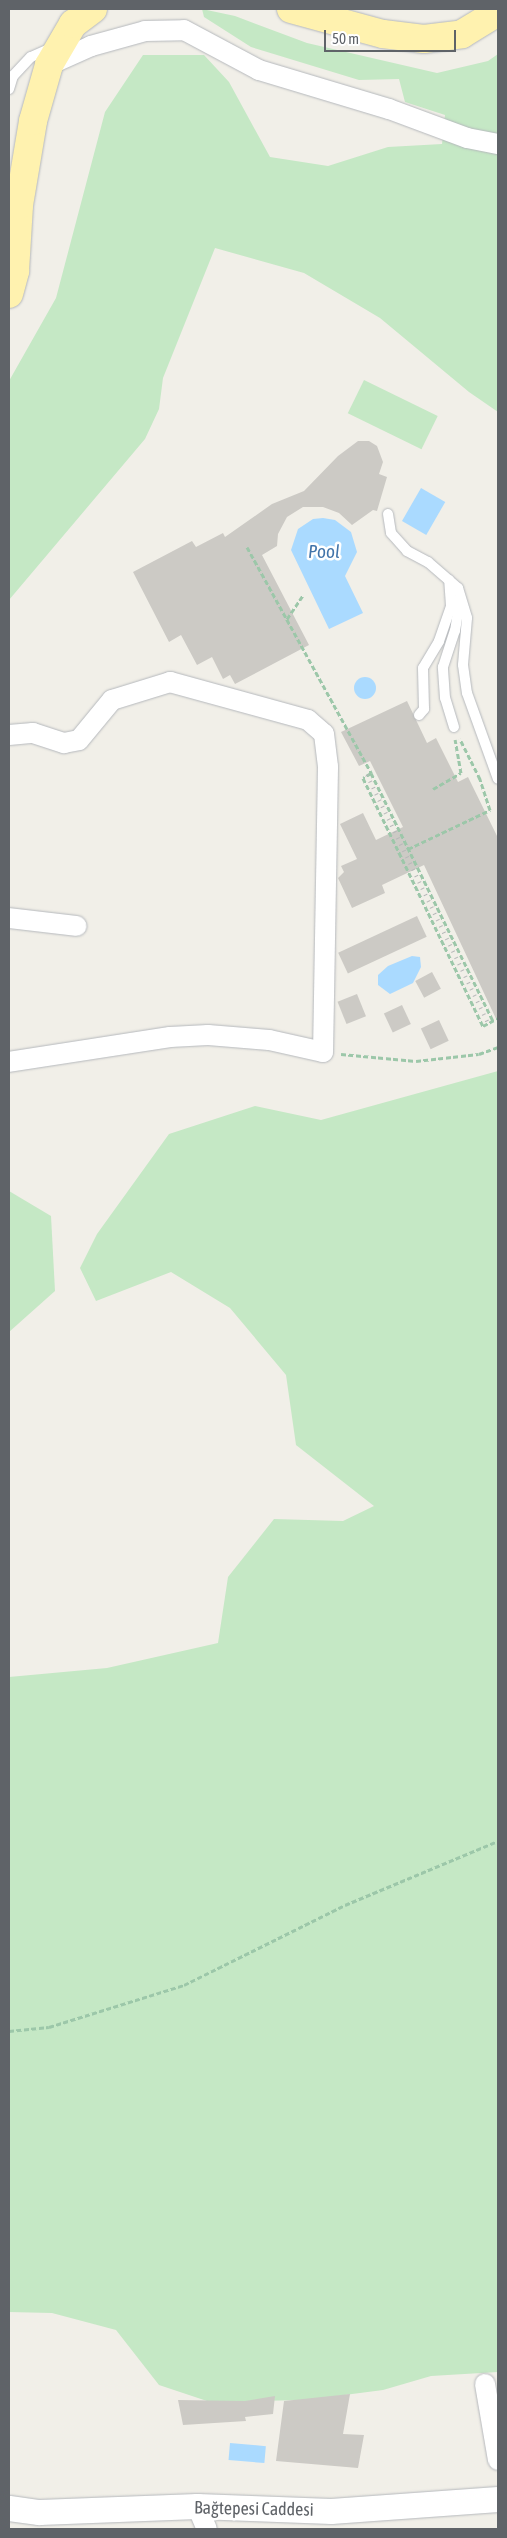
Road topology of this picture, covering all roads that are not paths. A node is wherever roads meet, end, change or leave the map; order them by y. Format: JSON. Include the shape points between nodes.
{"nodes":[{"id":1,"x":93,"y":9,"type":"edge"},
{"id":2,"x":291,"y":9,"type":"edge"},
{"id":3,"x":498,"y":12,"type":"edge"},
{"id":4,"x":54,"y":55,"type":"junction"},
{"id":5,"x":9,"y":89,"type":"edge"},
{"id":6,"x":498,"y":144,"type":"edge"},
{"id":7,"x":11,"y":270,"type":"edge"},
{"id":8,"x":388,"y":514,"type":"dead end"},
{"id":9,"x":449,"y":580,"type":"junction"},
{"id":10,"x":418,"y":715,"type":"dead end"},
{"id":11,"x":454,"y":727,"type":"road end"},
{"id":12,"x":9,"y":735,"type":"edge"},
{"id":13,"x":498,"y":779,"type":"edge"},
{"id":14,"x":9,"y":918,"type":"edge"},
{"id":15,"x":77,"y":926,"type":"dead end"},
{"id":16,"x":9,"y":1062,"type":"edge"},
{"id":17,"x":485,"y":2384,"type":"dead end"},
{"id":18,"x":498,"y":2460,"type":"edge"},
{"id":19,"x":498,"y":2499,"type":"edge"},
{"id":20,"x":197,"y":2506,"type":"junction"},
{"id":21,"x":9,"y":2508,"type":"edge"},
{"id":22,"x":43,"y":2520,"type":"edge"},
{"id":23,"x":207,"y":2529,"type":"edge"}],
"edges":[{"from":1,"to":4,"type":"main road","via":[[73,24]]},
{"from":2,"to":3,"type":"main road","via":[[383,34],[424,39],[462,34]]},
{"from":4,"to":5,"type":"lane","via":[[31,56],[13,76]]},
{"from":4,"to":6,"type":"street","via":[[145,31],[184,30],[259,70],[467,138]]},
{"from":4,"to":7,"type":"main road","via":[[33,121]]},
{"from":8,"to":9,"type":"lane","via":[[391,533],[407,551],[428,562]]},
{"from":9,"to":10,"type":"lane","via":[[451,606],[440,641],[423,668],[424,709]]},
{"from":9,"to":11,"type":"lane","via":[[458,611],[443,667],[445,698]]},
{"from":9,"to":13,"type":"lane","via":[[458,588],[468,618],[463,665],[466,693]]},
{"from":12,"to":16,"type":"street","via":[[33,733],[64,743],[79,740],[112,700],[170,682],[308,720],[324,734],[328,767],[323,1052],[269,1040],[208,1035],[170,1037]]},
{"from":14,"to":15,"type":"street"},
{"from":17,"to":18,"type":"street"},
{"from":19,"to":20,"type":"street","name":"Bağtepesi Caddesi","via":[[331,2511]]},
{"from":20,"to":22,"type":"street","name":"Bağtepesi Caddesi"},
{"from":20,"to":23,"type":"street"},
{"from":21,"to":22,"type":"street","name":"Bağtepesi Caddesi"}]}
